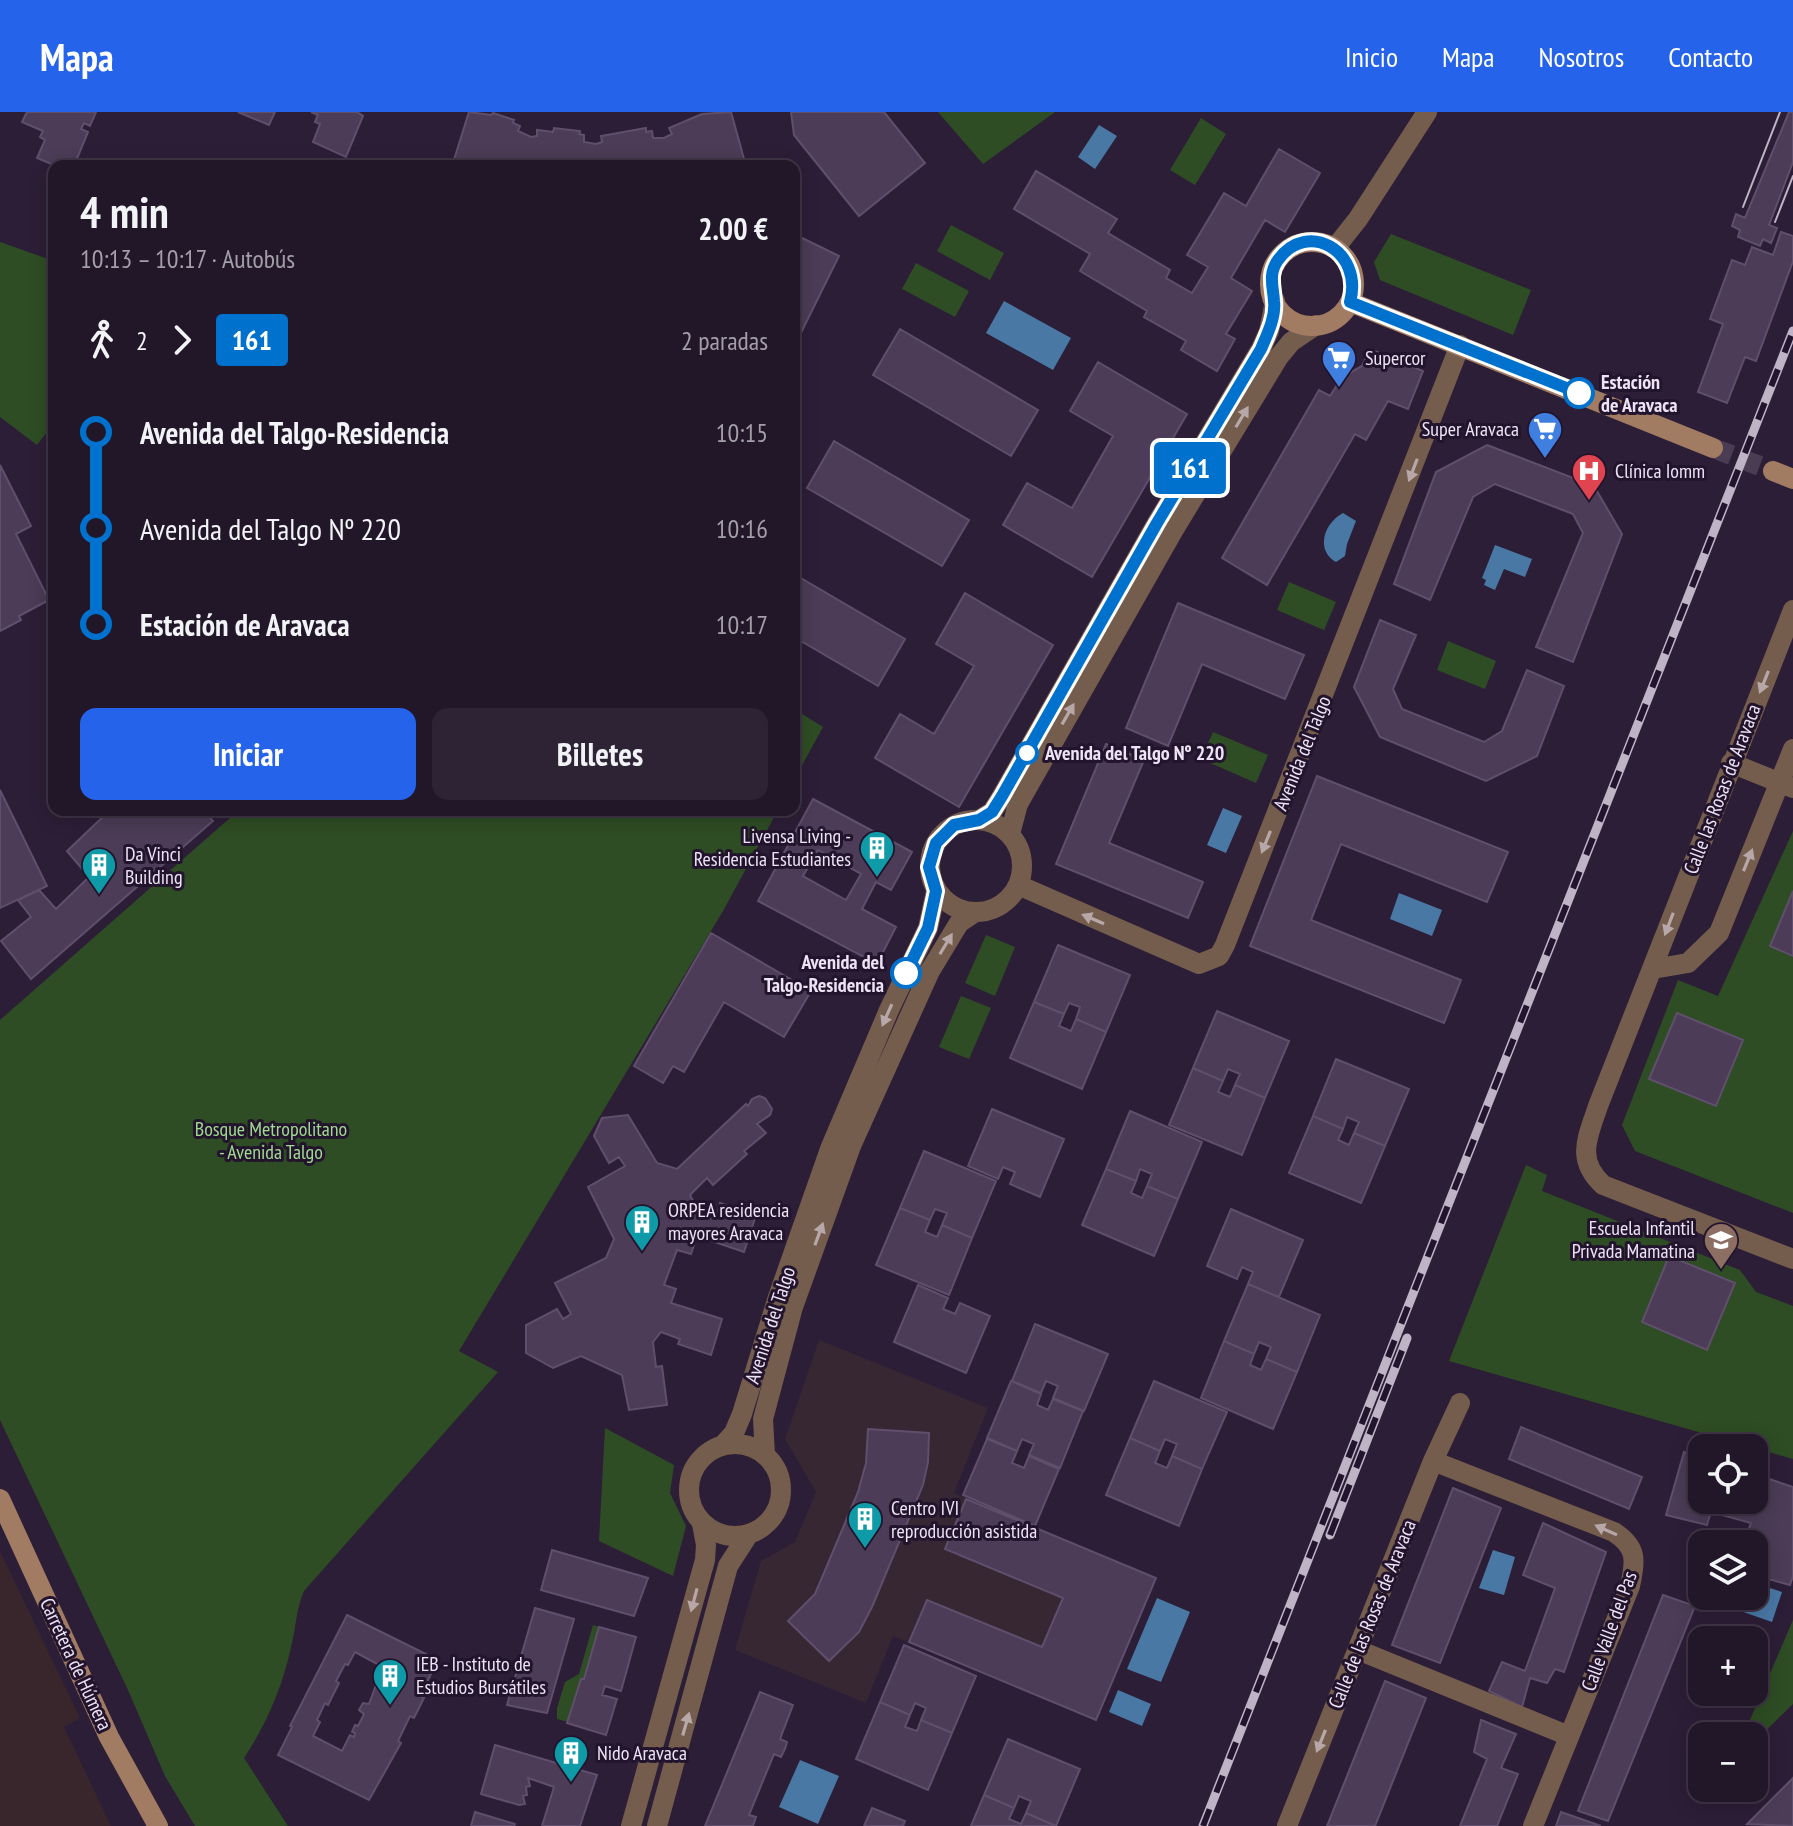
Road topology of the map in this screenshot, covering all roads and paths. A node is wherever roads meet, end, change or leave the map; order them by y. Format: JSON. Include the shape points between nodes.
{"nodes":[{"id":1,"x":1427,"y":112,"type":"edge"},
{"id":2,"x":1335,"y":248,"type":"junction"},
{"id":3,"x":1275,"y":301,"type":"junction"},
{"id":4,"x":1350,"y":302,"type":"junction"},
{"id":5,"x":1316,"y":325,"type":"junction"},
{"id":6,"x":1460,"y":345,"type":"junction"},
{"id":7,"x":1713,"y":448,"type":"tunnel mouth"},
{"id":8,"x":1773,"y":471,"type":"tunnel mouth"},
{"id":9,"x":1793,"y":479,"type":"edge"},
{"id":10,"x":1793,"y":610,"type":"edge"},
{"id":11,"x":1793,"y":749,"type":"edge"},
{"id":12,"x":1731,"y":763,"type":"junction"},
{"id":13,"x":1786,"y":785,"type":"edge"},
{"id":14,"x":979,"y":820,"type":"junction"},
{"id":15,"x":1010,"y":834,"type":"junction"},
{"id":16,"x":1018,"y":885,"type":"junction"},
{"id":17,"x":936,"y":891,"type":"junction"},
{"id":18,"x":974,"y":913,"type":"junction"},
{"id":19,"x":1653,"y":969,"type":"junction"},
{"id":20,"x":1793,"y":1259,"type":"edge"},
{"id":21,"x":1460,"y":1403,"type":"dead end"},
{"id":22,"x":723,"y":1445,"type":"junction"},
{"id":23,"x":765,"y":1455,"type":"junction"},
{"id":24,"x":1433,"y":1461,"type":"junction"},
{"id":25,"x":0,"y":1499,"type":"edge"},
{"id":26,"x":702,"y":1524,"type":"junction"},
{"id":27,"x":748,"y":1535,"type":"junction"},
{"id":28,"x":1358,"y":1650,"type":"junction"},
{"id":29,"x":1569,"y":1736,"type":"junction"},
{"id":30,"x":158,"y":1826,"type":"edge"},
{"id":31,"x":631,"y":1826,"type":"edge"},
{"id":32,"x":657,"y":1826,"type":"edge"},
{"id":33,"x":1287,"y":1826,"type":"edge"},
{"id":34,"x":1533,"y":1826,"type":"edge"}],
"edges":[{"from":1,"to":2,"type":"street"},
{"from":2,"to":3,"type":"street","via":[[1316,242],[1288,250],[1272,273]]},
{"from":2,"to":4,"type":"street","via":[[1353,273]]},
{"from":3,"to":5,"type":"street","via":[[1292,320]]},
{"from":3,"to":14,"type":"street","via":[[1261,349],[1002,796]]},
{"from":4,"to":5,"type":"street","via":[[1338,317]]},
{"from":4,"to":6,"type":"street"},
{"from":15,"to":5,"type":"street","one_way":true,"via":[[1018,804],[1040,763],[1189,504],[1278,358]]},
{"from":6,"to":7,"type":"street"},
{"from":6,"to":16,"type":"street","name":"Avenida del Talgo","one_way":true,"via":[[1219,956],[1199,964]]},
{"from":8,"to":9,"type":"street"},
{"from":10,"to":12,"type":"street","name":"Calle las Rosas de Aravaca","one_way":true},
{"from":11,"to":13,"type":"street"},
{"from":12,"to":13,"type":"street"},
{"from":12,"to":19,"type":"street","name":"Calle las Rosas de Aravaca","one_way":true},
{"from":19,"to":13,"type":"street","one_way":true,"via":[[1688,963],[1719,933]]},
{"from":14,"to":15,"type":"street"},
{"from":14,"to":17,"type":"street","via":[[954,825],[936,843],[929,867]]},
{"from":15,"to":16,"type":"street","via":[[1022,858]]},
{"from":16,"to":18,"type":"street","via":[[1001,906]]},
{"from":17,"to":18,"type":"street","via":[[959,910]]},
{"from":17,"to":22,"type":"street","name":"Avenida del Talgo","one_way":true,"via":[[928,928],[830,1149],[742,1414]]},
{"from":23,"to":18,"type":"street","name":"Avenida del Talgo","one_way":true,"via":[[763,1419],[793,1307],[851,1146],[930,971],[959,923]]},
{"from":19,"to":20,"type":"street","name":"Calle las Rosas de Aravaca","via":[[1598,1106],[1586,1144],[1588,1166],[1603,1185]]},
{"from":21,"to":24,"type":"street","name":"Calle de las Rosas de Aravaca"},
{"from":22,"to":23,"type":"street","via":[[752,1447]]},
{"from":22,"to":26,"type":"street","via":[[701,1458],[689,1484],[689,1499]]},
{"from":23,"to":27,"type":"street","via":[[780,1478],[778,1507],[761,1529]]},
{"from":24,"to":28,"type":"street","name":"Calle de las Rosas de Aravaca"},
{"from":29,"to":24,"type":"street","name":"Calle Valle del Pas","one_way":true,"via":[[1630,1586],[1632,1549],[1614,1532]]},
{"from":25,"to":30,"type":"street","name":"Carretera de Húmera","via":[[109,1737]]},
{"from":26,"to":27,"type":"street","via":[[724,1536]]},
{"from":26,"to":31,"type":"street","one_way":true,"via":[[705,1560]]},
{"from":32,"to":27,"type":"street","one_way":true,"via":[[728,1566]]},
{"from":28,"to":29,"type":"street"},
{"from":28,"to":33,"type":"street","name":"Calle de las Rosas de Aravaca","one_way":true},
{"from":29,"to":34,"type":"street","name":"Calle Valle del Pas"}]}
